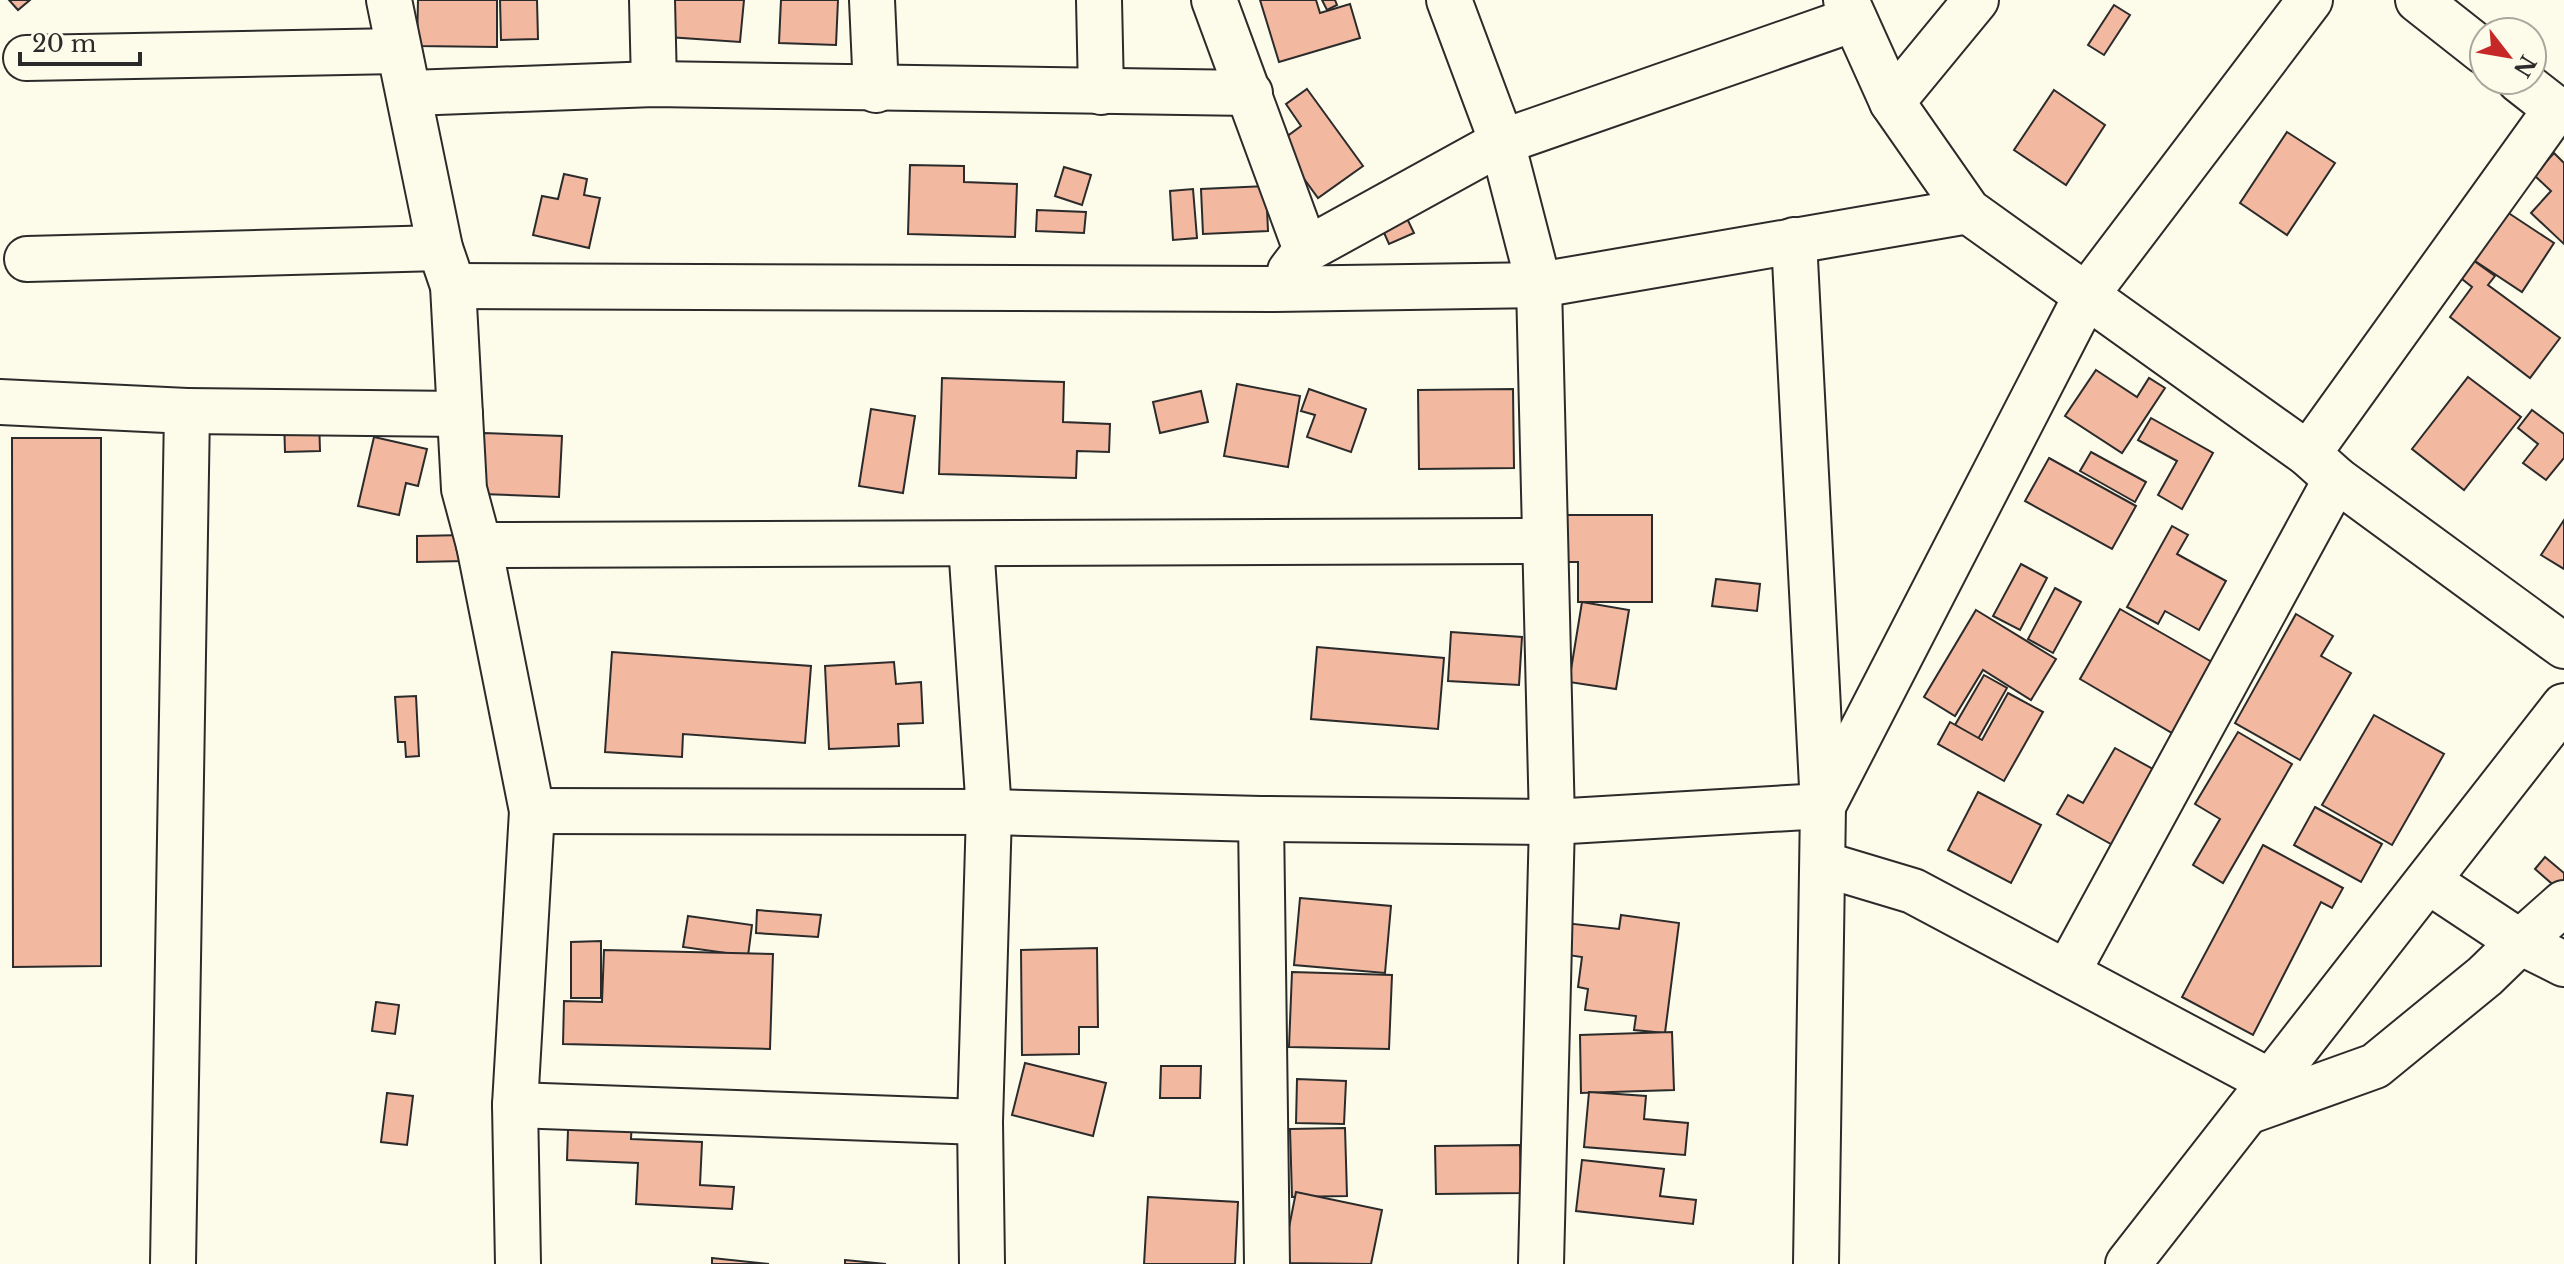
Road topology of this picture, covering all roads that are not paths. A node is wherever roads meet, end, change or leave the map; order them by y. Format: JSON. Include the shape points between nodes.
{"nodes":[{"id":1,"x":389,"y":0,"type":"edge"},
{"id":2,"x":652,"y":0,"type":"edge"},
{"id":3,"x":872,"y":0,"type":"edge"},
{"id":4,"x":1099,"y":0,"type":"edge"},
{"id":5,"x":1214,"y":0,"type":"edge"},
{"id":6,"x":1449,"y":0,"type":"edge"},
{"id":7,"x":1976,"y":0,"type":"edge"},
{"id":8,"x":2310,"y":0,"type":"edge"},
{"id":9,"x":2418,"y":0,"type":"edge"},
{"id":10,"x":1850,"y":9,"type":"edge"},
{"id":11,"x":2468,"y":39,"type":"edge"},
{"id":12,"x":398,"y":51,"type":"junction"},
{"id":13,"x":26,"y":58,"type":"dead end"},
{"id":14,"x":654,"y":84,"type":"junction"},
{"id":15,"x":876,"y":90,"type":"junction"},
{"id":16,"x":1101,"y":92,"type":"junction"},
{"id":17,"x":411,"y":93,"type":"junction"},
{"id":18,"x":1250,"y":93,"type":"junction"},
{"id":19,"x":2542,"y":96,"type":"edge"},
{"id":20,"x":1892,"y":102,"type":"junction"},
{"id":21,"x":2560,"y":109,"type":"edge"},
{"id":22,"x":1502,"y":142,"type":"junction"},
{"id":23,"x":1968,"y":211,"type":"junction"},
{"id":24,"x":1794,"y":240,"type":"junction"},
{"id":25,"x":1306,"y":250,"type":"junction"},
{"id":26,"x":27,"y":259,"type":"dead end"},
{"id":27,"x":446,"y":267,"type":"junction"},
{"id":28,"x":1539,"y":285,"type":"junction"},
{"id":29,"x":1275,"y":289,"type":"junction"},
{"id":30,"x":2087,"y":294,"type":"junction"},
{"id":31,"x":0,"y":402,"type":"edge"},
{"id":32,"x":187,"y":411,"type":"junction"},
{"id":33,"x":460,"y":414,"type":"junction"},
{"id":34,"x":2322,"y":466,"type":"junction"},
{"id":35,"x":1545,"y":541,"type":"junction"},
{"id":36,"x":971,"y":544,"type":"junction"},
{"id":37,"x":479,"y":545,"type":"junction"},
{"id":38,"x":2564,"y":646,"type":"edge"},
{"id":39,"x":2564,"y":706,"type":"edge"},
{"id":40,"x":1823,"y":806,"type":"junction"},
{"id":41,"x":532,"y":811,"type":"junction"},
{"id":42,"x":989,"y":812,"type":"junction"},
{"id":43,"x":1261,"y":819,"type":"junction"},
{"id":44,"x":1552,"y":822,"type":"junction"},
{"id":45,"x":1823,"y":864,"type":"junction"},
{"id":46,"x":2428,"y":881,"type":"junction"},
{"id":47,"x":2564,"y":903,"type":"edge"},
{"id":48,"x":2520,"y":942,"type":"junction"},
{"id":49,"x":2564,"y":964,"type":"edge"},
{"id":50,"x":2067,"y":973,"type":"junction"},
{"id":51,"x":2259,"y":1097,"type":"junction"},
{"id":52,"x":515,"y":1105,"type":"junction"},
{"id":53,"x":980,"y":1122,"type":"junction"},
{"id":54,"x":173,"y":1264,"type":"edge"},
{"id":55,"x":518,"y":1264,"type":"edge"},
{"id":56,"x":982,"y":1264,"type":"edge"},
{"id":57,"x":1267,"y":1264,"type":"edge"},
{"id":58,"x":1541,"y":1264,"type":"edge"},
{"id":59,"x":1816,"y":1264,"type":"edge"},
{"id":60,"x":2128,"y":1264,"type":"edge"}],
"edges":[{"from":1,"to":12,"type":"street"},
{"from":2,"to":14,"type":"street"},
{"from":3,"to":15,"type":"street"},
{"from":4,"to":16,"type":"street"},
{"from":5,"to":18,"type":"street"},
{"from":6,"to":22,"type":"street"},
{"from":7,"to":20,"type":"street"},
{"from":8,"to":30,"type":"street"},
{"from":9,"to":11,"type":"street"},
{"from":10,"to":20,"type":"street"},
{"from":10,"to":22,"type":"street"},
{"from":12,"to":13,"type":"street"},
{"from":12,"to":17,"type":"street"},
{"from":14,"to":15,"type":"street"},
{"from":14,"to":17,"type":"street"},
{"from":15,"to":16,"type":"street"},
{"from":16,"to":18,"type":"street"},
{"from":17,"to":27,"type":"street"},
{"from":18,"to":25,"type":"street"},
{"from":19,"to":21,"type":"street"},
{"from":20,"to":23,"type":"street"},
{"from":21,"to":34,"type":"street"},
{"from":22,"to":25,"type":"street"},
{"from":22,"to":28,"type":"street"},
{"from":23,"to":24,"type":"street"},
{"from":23,"to":30,"type":"street"},
{"from":24,"to":28,"type":"street"},
{"from":24,"to":40,"type":"street"},
{"from":25,"to":29,"type":"street"},
{"from":26,"to":27,"type":"street"},
{"from":27,"to":29,"type":"street"},
{"from":27,"to":33,"type":"street"},
{"from":28,"to":29,"type":"street"},
{"from":28,"to":35,"type":"street"},
{"from":30,"to":34,"type":"street"},
{"from":30,"to":40,"type":"street"},
{"from":31,"to":32,"type":"street"},
{"from":32,"to":33,"type":"street"},
{"from":32,"to":54,"type":"street"},
{"from":33,"to":37,"type":"street","via":[[464,489]]},
{"from":34,"to":38,"type":"street"},
{"from":34,"to":50,"type":"street"},
{"from":35,"to":36,"type":"street"},
{"from":35,"to":44,"type":"street"},
{"from":36,"to":37,"type":"street"},
{"from":36,"to":42,"type":"street"},
{"from":37,"to":41,"type":"street"},
{"from":39,"to":46,"type":"street"},
{"from":40,"to":44,"type":"street"},
{"from":40,"to":45,"type":"street"},
{"from":41,"to":42,"type":"street"},
{"from":41,"to":52,"type":"street"},
{"from":42,"to":43,"type":"street"},
{"from":42,"to":53,"type":"street"},
{"from":43,"to":44,"type":"street"},
{"from":43,"to":57,"type":"street"},
{"from":44,"to":58,"type":"street"},
{"from":45,"to":50,"type":"street","via":[[1913,891]]},
{"from":45,"to":59,"type":"street"},
{"from":46,"to":48,"type":"street"},
{"from":46,"to":51,"type":"street"},
{"from":47,"to":48,"type":"street"},
{"from":48,"to":49,"type":"street"},
{"from":48,"to":51,"type":"street","via":[[2375,1066]]},
{"from":50,"to":51,"type":"street"},
{"from":51,"to":60,"type":"street"},
{"from":52,"to":53,"type":"street"},
{"from":52,"to":55,"type":"street"},
{"from":53,"to":56,"type":"street"}]}
